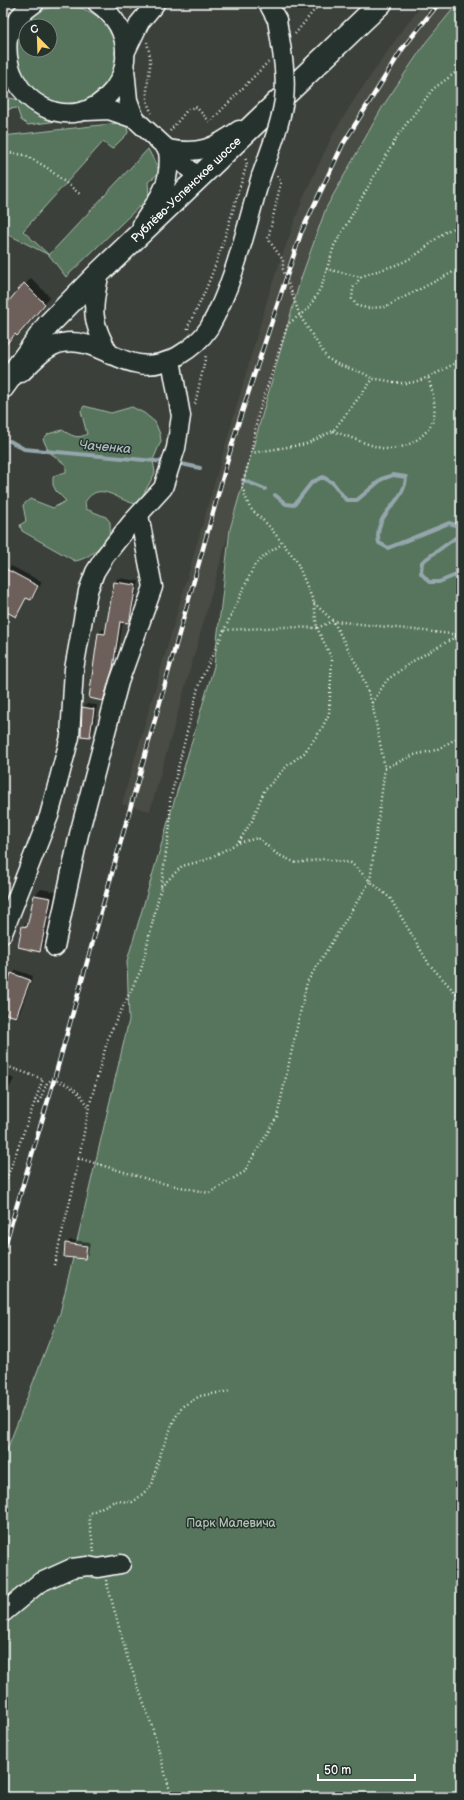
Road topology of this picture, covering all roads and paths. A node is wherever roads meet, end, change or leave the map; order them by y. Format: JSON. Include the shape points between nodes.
{"nodes":[{"id":1,"x":156,"y":3,"type":"edge"},
{"id":2,"x":268,"y":3,"type":"edge"},
{"id":3,"x":320,"y":3,"type":"edge"},
{"id":4,"x":381,"y":3,"type":"edge"},
{"id":5,"x":30,"y":4,"type":"edge"},
{"id":6,"x":105,"y":9,"type":"edge"},
{"id":7,"x":134,"y":13,"type":"edge"},
{"id":8,"x":461,"y":22,"type":"edge"},
{"id":9,"x":294,"y":36,"type":"dead end"},
{"id":10,"x":5,"y":47,"type":"edge"},
{"id":11,"x":461,"y":49,"type":"edge"},
{"id":12,"x":274,"y":57,"type":"dead end"},
{"id":13,"x":125,"y":58,"type":"junction"},
{"id":14,"x":461,"y":65,"type":"edge"},
{"id":15,"x":3,"y":90,"type":"edge"},
{"id":16,"x":24,"y":97,"type":"junction"},
{"id":17,"x":272,"y":107,"type":"junction"},
{"id":18,"x":78,"y":112,"type":"junction"},
{"id":19,"x":135,"y":118,"type":"junction"},
{"id":20,"x":155,"y":118,"type":"dead end"},
{"id":21,"x":167,"y":142,"type":"junction"},
{"id":22,"x":3,"y":152,"type":"edge"},
{"id":23,"x":244,"y":155,"type":"dead end"},
{"id":24,"x":199,"y":178,"type":"junction"},
{"id":25,"x":81,"y":195,"type":"dead end"},
{"id":26,"x":461,"y":225,"type":"edge"},
{"id":27,"x":129,"y":244,"type":"junction"},
{"id":28,"x":461,"y":268,"type":"edge"},
{"id":29,"x":283,"y":269,"type":"dead end"},
{"id":30,"x":326,"y":269,"type":"junction"},
{"id":31,"x":100,"y":272,"type":"junction"},
{"id":32,"x":361,"y":277,"type":"junction"},
{"id":33,"x":300,"y":316,"type":"junction"},
{"id":34,"x":188,"y":332,"type":"dead end"},
{"id":35,"x":207,"y":351,"type":"dead end"},
{"id":36,"x":110,"y":355,"type":"junction"},
{"id":37,"x":171,"y":360,"type":"junction"},
{"id":38,"x":461,"y":360,"type":"edge"},
{"id":39,"x":428,"y":377,"type":"junction"},
{"id":40,"x":373,"y":379,"type":"junction"},
{"id":41,"x":3,"y":387,"type":"edge"},
{"id":42,"x":3,"y":390,"type":"edge"},
{"id":43,"x":194,"y":408,"type":"dead end"},
{"id":44,"x":332,"y":431,"type":"junction"},
{"id":45,"x":251,"y":453,"type":"junction"},
{"id":46,"x":139,"y":515,"type":"junction"},
{"id":47,"x":282,"y":544,"type":"junction"},
{"id":48,"x":314,"y":603,"type":"junction"},
{"id":49,"x":333,"y":621,"type":"junction"},
{"id":50,"x":317,"y":628,"type":"junction"},
{"id":51,"x":224,"y":630,"type":"junction"},
{"id":52,"x":459,"y":635,"type":"edge"},
{"id":53,"x":372,"y":703,"type":"junction"},
{"id":54,"x":461,"y":736,"type":"edge"},
{"id":55,"x":385,"y":768,"type":"junction"},
{"id":56,"x":238,"y":843,"type":"junction"},
{"id":57,"x":370,"y":881,"type":"junction"},
{"id":58,"x":161,"y":887,"type":"junction"},
{"id":59,"x":3,"y":933,"type":"edge"},
{"id":60,"x":56,"y":947,"type":"dead end"},
{"id":61,"x":461,"y":999,"type":"edge"},
{"id":62,"x":3,"y":1065,"type":"edge"},
{"id":63,"x":35,"y":1100,"type":"junction"},
{"id":64,"x":89,"y":1107,"type":"junction"},
{"id":65,"x":78,"y":1158,"type":"junction"},
{"id":66,"x":3,"y":1189,"type":"edge"},
{"id":67,"x":54,"y":1265,"type":"dead end"},
{"id":68,"x":229,"y":1391,"type":"dead end"},
{"id":69,"x":121,"y":1564,"type":"dead end"},
{"id":70,"x":98,"y":1568,"type":"junction"},
{"id":71,"x":3,"y":1612,"type":"edge"},
{"id":72,"x":174,"y":1797,"type":"edge"}],
"edges":[{"from":1,"to":7,"type":"street"},
{"from":2,"to":37,"type":"street","bridge":true,"via":[[277,20],[284,67],[284,98],[278,127],[230,283],[208,329],[191,349]]},
{"from":3,"to":9,"type":"path"},
{"from":4,"to":17,"type":"main road","name":"Рублёво-Успенское шоссе"},
{"from":5,"to":10,"type":"street","via":[[15,22]]},
{"from":6,"to":7,"type":"street"},
{"from":6,"to":13,"type":"street","via":[[123,36]]},
{"from":7,"to":13,"type":"street"},
{"from":7,"to":20,"type":"path","via":[[144,29],[150,60],[146,90],[148,107]]},
{"from":8,"to":11,"type":"path","via":[[458,36]]},
{"from":10,"to":16,"type":"street","via":[[11,78]]},
{"from":12,"to":21,"type":"path","via":[[210,122],[196,107],[188,109]]},
{"from":13,"to":18,"type":"street","via":[[116,86],[109,95],[90,109]]},
{"from":13,"to":19,"type":"street","via":[[128,100]]},
{"from":14,"to":30,"type":"path","via":[[455,73],[433,89],[398,136],[334,246]]},
{"from":15,"to":16,"type":"street"},
{"from":16,"to":18,"type":"street","via":[[50,111],[67,114]]},
{"from":17,"to":21,"type":"street","via":[[210,148],[185,152]]},
{"from":17,"to":24,"type":"main road","name":"Рублёво-Успенское шоссе"},
{"from":18,"to":19,"type":"street","via":[[109,110]]},
{"from":19,"to":21,"type":"street"},
{"from":21,"to":24,"type":"street"},
{"from":21,"to":27,"type":"street","via":[[168,176],[162,193]]},
{"from":22,"to":25,"type":"path","via":[[25,155],[46,167]]},
{"from":23,"to":34,"type":"path","via":[[247,164],[225,236],[201,302],[188,326]]},
{"from":24,"to":27,"type":"main road","name":"Рублёво-Успенское шоссе"},
{"from":26,"to":32,"type":"path","via":[[435,238],[414,256],[397,265]]},
{"from":27,"to":31,"type":"main road","name":"Рублёво-Успенское шоссе"},
{"from":28,"to":32,"type":"path","via":[[385,307],[358,306],[352,299],[354,288]]},
{"from":29,"to":33,"type":"path"},
{"from":30,"to":32,"type":"path"},
{"from":30,"to":33,"type":"path","via":[[316,296]]},
{"from":31,"to":36,"type":"street","via":[[94,318],[97,331]]},
{"from":31,"to":41,"type":"main road","name":"Рублёво-Успенское шоссе","via":[[48,325]]},
{"from":33,"to":40,"type":"path","via":[[327,358]]},
{"from":33,"to":45,"type":"path","via":[[288,324],[258,415]]},
{"from":35,"to":43,"type":"path"},
{"from":36,"to":37,"type":"street","via":[[141,365],[156,365]]},
{"from":36,"to":42,"type":"street","via":[[92,346],[62,343],[39,356]]},
{"from":37,"to":46,"type":"street","via":[[181,416],[176,448],[163,488]]},
{"from":38,"to":39,"type":"path"},
{"from":39,"to":40,"type":"path","via":[[405,384]]},
{"from":39,"to":44,"type":"path","via":[[434,393],[433,419],[422,436],[409,445],[388,449]]},
{"from":40,"to":44,"type":"path"},
{"from":44,"to":45,"type":"path","via":[[306,444]]},
{"from":45,"to":47,"type":"path","via":[[242,486],[250,508],[268,525]]},
{"from":46,"to":59,"type":"street","via":[[105,556],[95,572],[88,591],[74,669],[68,742],[49,816]]},
{"from":46,"to":60,"type":"street","via":[[153,587],[119,682],[79,834]]},
{"from":47,"to":48,"type":"path","via":[[296,560]]},
{"from":47,"to":51,"type":"path","via":[[255,564]]},
{"from":48,"to":49,"type":"path"},
{"from":48,"to":50,"type":"path"},
{"from":49,"to":50,"type":"path"},
{"from":49,"to":52,"type":"path"},
{"from":49,"to":53,"type":"path","via":[[361,673]]},
{"from":50,"to":51,"type":"path"},
{"from":50,"to":56,"type":"path","via":[[332,659],[329,714],[322,730],[304,753],[264,791],[252,821]]},
{"from":51,"to":58,"type":"path","via":[[199,684],[170,800],[170,825]]},
{"from":52,"to":53,"type":"path","via":[[413,661],[388,680]]},
{"from":53,"to":55,"type":"path"},
{"from":54,"to":55,"type":"path","via":[[436,750],[414,755]]},
{"from":55,"to":57,"type":"path"},
{"from":56,"to":57,"type":"path","via":[[258,838],[277,854],[296,863],[324,859],[351,863]]},
{"from":56,"to":58,"type":"path","via":[[206,860],[182,866]]},
{"from":57,"to":61,"type":"path","via":[[390,898],[429,964]]},
{"from":57,"to":65,"type":"path","via":[[307,982],[277,1117],[244,1172],[209,1193],[157,1182]]},
{"from":58,"to":64,"type":"path","via":[[142,970],[109,1035]]},
{"from":62,"to":63,"type":"path","via":[[43,1080]]},
{"from":63,"to":64,"type":"path","via":[[39,1102],[47,1083],[54,1080],[82,1096]]},
{"from":63,"to":66,"type":"path"},
{"from":64,"to":65,"type":"path"},
{"from":65,"to":67,"type":"path"},
{"from":68,"to":70,"type":"path","via":[[200,1396],[183,1406],[175,1418],[159,1457],[152,1485],[137,1499],[132,1502],[116,1501],[90,1513],[92,1546]]},
{"from":69,"to":70,"type":"street"},
{"from":70,"to":71,"type":"street","via":[[72,1568],[39,1583]]},
{"from":70,"to":72,"type":"path","via":[[106,1578],[127,1656]]}]}
